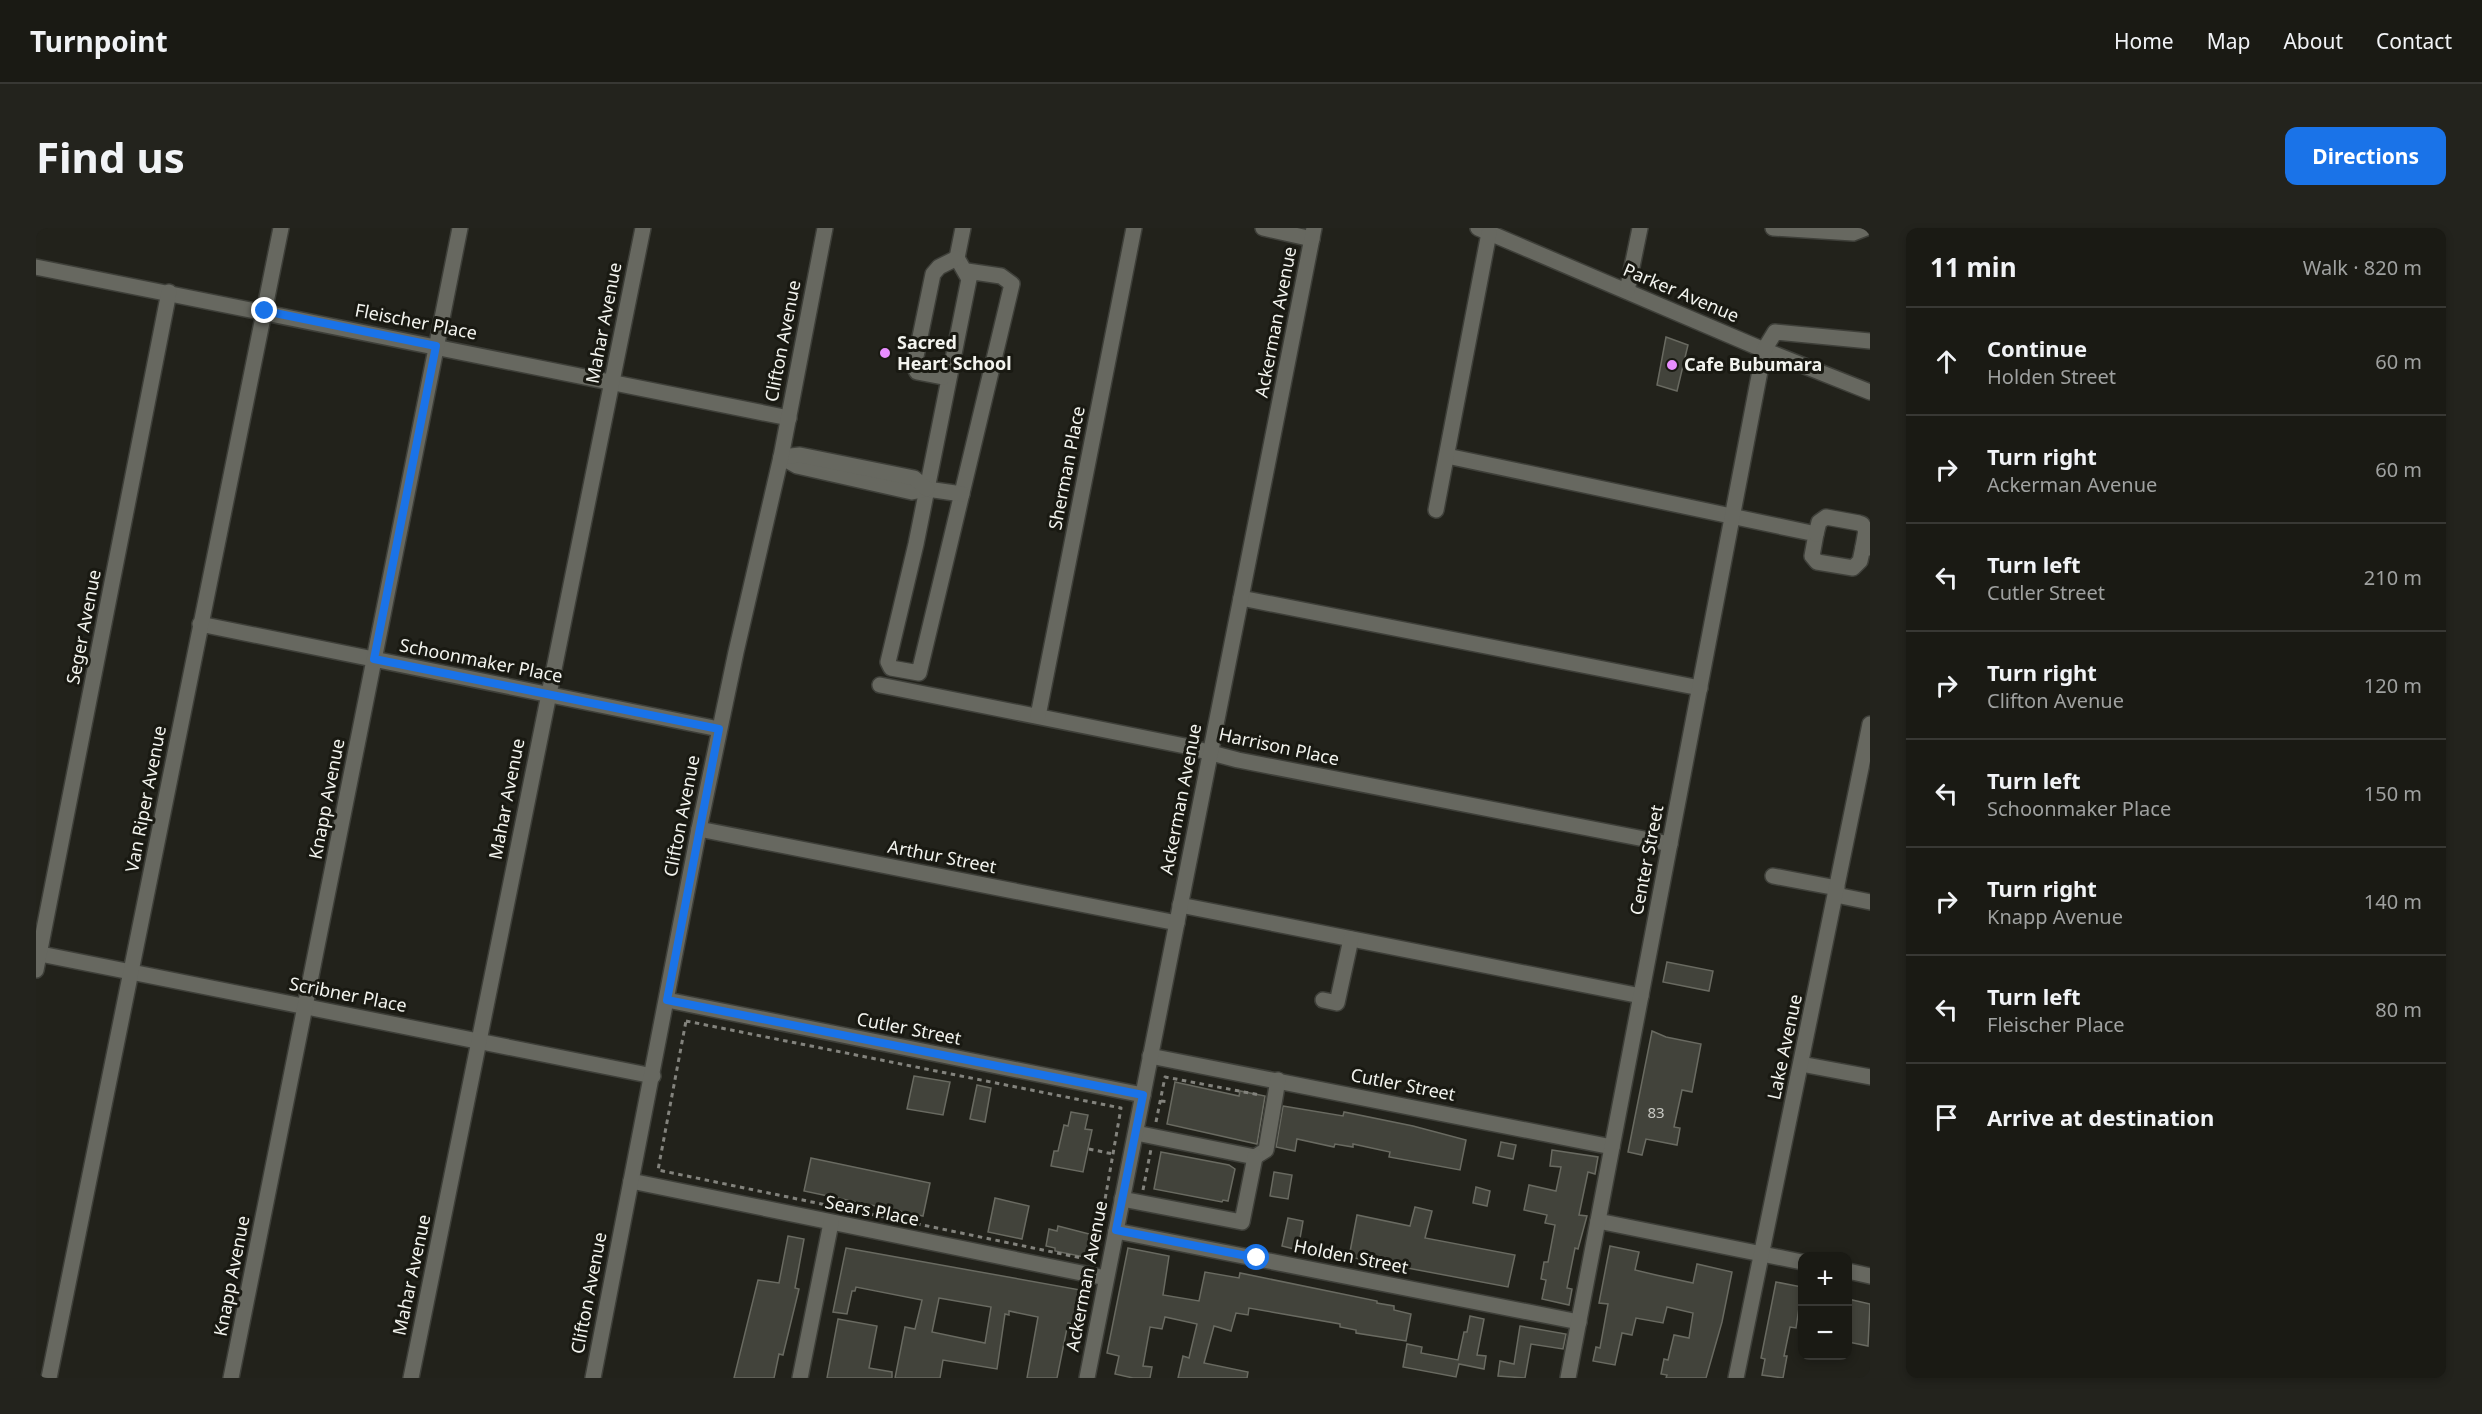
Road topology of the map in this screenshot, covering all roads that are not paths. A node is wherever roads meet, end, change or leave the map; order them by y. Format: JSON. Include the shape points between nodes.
{"nodes":[{"id":1,"x":281,"y":228,"type":"edge"},
{"id":2,"x":460,"y":228,"type":"edge"},
{"id":3,"x":643,"y":228,"type":"edge"},
{"id":4,"x":825,"y":228,"type":"edge"},
{"id":5,"x":963,"y":228,"type":"edge"},
{"id":6,"x":1134,"y":228,"type":"edge"},
{"id":7,"x":1263,"y":228,"type":"edge"},
{"id":8,"x":1640,"y":228,"type":"edge"},
{"id":9,"x":1773,"y":228,"type":"edge"},
{"id":10,"x":1866,"y":228,"type":"edge"},
{"id":11,"x":1484,"y":230,"type":"edge"},
{"id":12,"x":1313,"y":233,"type":"edge"},
{"id":13,"x":957,"y":258,"type":"junction"},
{"id":14,"x":36,"y":267,"type":"edge"},
{"id":15,"x":967,"y":272,"type":"junction"},
{"id":16,"x":1627,"y":291,"type":"junction"},
{"id":17,"x":169,"y":292,"type":"junction"},
{"id":18,"x":265,"y":311,"type":"junction"},
{"id":19,"x":1870,"y":341,"type":"edge"},
{"id":20,"x":436,"y":346,"type":"junction"},
{"id":21,"x":1764,"y":350,"type":"junction"},
{"id":22,"x":949,"y":373,"type":"junction"},
{"id":23,"x":612,"y":381,"type":"junction"},
{"id":24,"x":1870,"y":392,"type":"edge"},
{"id":25,"x":789,"y":418,"type":"junction"},
{"id":26,"x":1446,"y":456,"type":"junction"},
{"id":27,"x":781,"y":457,"type":"junction"},
{"id":28,"x":927,"y":489,"type":"junction"},
{"id":29,"x":963,"y":494,"type":"junction"},
{"id":30,"x":1436,"y":510,"type":"dead end"},
{"id":31,"x":1732,"y":517,"type":"junction"},
{"id":32,"x":1816,"y":534,"type":"junction"},
{"id":33,"x":1867,"y":547,"type":"edge"},
{"id":34,"x":1241,"y":598,"type":"junction"},
{"id":35,"x":200,"y":624,"type":"junction"},
{"id":36,"x":374,"y":659,"type":"junction"},
{"id":37,"x":880,"y":685,"type":"dead end"},
{"id":38,"x":1700,"y":688,"type":"junction"},
{"id":39,"x":548,"y":694,"type":"junction"},
{"id":40,"x":1038,"y":716,"type":"junction"},
{"id":41,"x":1870,"y":724,"type":"edge"},
{"id":42,"x":719,"y":729,"type":"junction"},
{"id":43,"x":1210,"y":753,"type":"junction"},
{"id":44,"x":699,"y":829,"type":"junction"},
{"id":45,"x":1670,"y":844,"type":"junction"},
{"id":46,"x":1773,"y":876,"type":"dead end"},
{"id":47,"x":1837,"y":892,"type":"junction"},
{"id":48,"x":1870,"y":902,"type":"edge"},
{"id":49,"x":1180,"y":904,"type":"junction"},
{"id":50,"x":1177,"y":923,"type":"junction"},
{"id":51,"x":1351,"y":939,"type":"junction"},
{"id":52,"x":38,"y":954,"type":"edge"},
{"id":53,"x":36,"y":970,"type":"edge"},
{"id":54,"x":132,"y":972,"type":"junction"},
{"id":55,"x":1641,"y":996,"type":"junction"},
{"id":56,"x":667,"y":1000,"type":"junction"},
{"id":57,"x":1323,"y":1000,"type":"dead end"},
{"id":58,"x":306,"y":1006,"type":"junction"},
{"id":59,"x":480,"y":1041,"type":"junction"},
{"id":60,"x":1150,"y":1056,"type":"junction"},
{"id":61,"x":1801,"y":1064,"type":"junction"},
{"id":62,"x":652,"y":1076,"type":"junction"},
{"id":63,"x":1870,"y":1077,"type":"edge"},
{"id":64,"x":1278,"y":1080,"type":"junction"},
{"id":65,"x":1143,"y":1095,"type":"junction"},
{"id":66,"x":1136,"y":1133,"type":"junction"},
{"id":67,"x":1612,"y":1147,"type":"junction"},
{"id":68,"x":1255,"y":1157,"type":"junction"},
{"id":69,"x":631,"y":1181,"type":"junction"},
{"id":70,"x":1122,"y":1199,"type":"junction"},
{"id":71,"x":1598,"y":1221,"type":"junction"},
{"id":72,"x":831,"y":1223,"type":"junction"},
{"id":73,"x":1116,"y":1230,"type":"junction"},
{"id":74,"x":1762,"y":1254,"type":"junction"},
{"id":75,"x":1798,"y":1261,"type":"edge"},
{"id":76,"x":1852,"y":1272,"type":"edge"},
{"id":77,"x":1870,"y":1276,"type":"edge"},
{"id":78,"x":1106,"y":1278,"type":"junction"},
{"id":79,"x":1578,"y":1322,"type":"junction"},
{"id":80,"x":49,"y":1378,"type":"edge"},
{"id":81,"x":231,"y":1378,"type":"edge"},
{"id":82,"x":411,"y":1378,"type":"edge"},
{"id":83,"x":593,"y":1378,"type":"edge"},
{"id":84,"x":800,"y":1378,"type":"edge"},
{"id":85,"x":1087,"y":1378,"type":"edge"},
{"id":86,"x":1568,"y":1378,"type":"edge"},
{"id":87,"x":1736,"y":1378,"type":"edge"}],
"edges":[{"from":1,"to":18,"type":"street","name":"Van Riper Avenue"},
{"from":2,"to":20,"type":"street","name":"Knapp Avenue"},
{"from":3,"to":23,"type":"street","name":"Mahar Avenue"},
{"from":4,"to":25,"type":"street","name":"Clifton Avenue"},
{"from":5,"to":13,"type":"street"},
{"from":6,"to":40,"type":"street","name":"Sherman Place"},
{"from":7,"to":12,"type":"street"},
{"from":8,"to":16,"type":"street"},
{"from":9,"to":10,"type":"street","via":[[1853,233]]},
{"from":11,"to":16,"type":"street","name":"Parker Avenue"},
{"from":11,"to":26,"type":"street"},
{"from":12,"to":34,"type":"street","name":"Ackerman Avenue"},
{"from":13,"to":15,"type":"street"},
{"from":13,"to":22,"type":"street","via":[[933,274],[914,366],[917,372],[935,376]]},
{"from":14,"to":17,"type":"street","name":"Fleischer Place"},
{"from":15,"to":22,"type":"street","via":[[969,279]]},
{"from":15,"to":29,"type":"street","via":[[1002,276],[1012,284]]},
{"from":16,"to":21,"type":"street","name":"Parker Avenue"},
{"from":17,"to":18,"type":"street","name":"Fleischer Place"},
{"from":17,"to":52,"type":"street","name":"Seger Avenue"},
{"from":18,"to":20,"type":"street","name":"Fleischer Place"},
{"from":18,"to":35,"type":"street","name":"Van Riper Avenue"},
{"from":19,"to":21,"type":"street","via":[[1775,332]]},
{"from":20,"to":23,"type":"street","name":"Fleischer Place"},
{"from":20,"to":36,"type":"street","name":"Knapp Avenue"},
{"from":21,"to":24,"type":"street","name":"Parker Avenue"},
{"from":21,"to":31,"type":"street","name":"Center Street"},
{"from":22,"to":28,"type":"street"},
{"from":23,"to":25,"type":"street","name":"Fleischer Place"},
{"from":23,"to":39,"type":"street","name":"Mahar Avenue"},
{"from":25,"to":27,"type":"street","name":"Clifton Avenue"},
{"from":26,"to":30,"type":"street"},
{"from":26,"to":31,"type":"street"},
{"from":27,"to":28,"type":"street","via":[[800,455],[914,478]]},
{"from":27,"to":42,"type":"street","name":"Clifton Avenue"},
{"from":28,"to":29,"type":"street"},
{"from":28,"to":29,"type":"street","via":[[888,662],[891,668],[919,673]]},
{"from":31,"to":32,"type":"street"},
{"from":31,"to":38,"type":"street","name":"Center Street"},
{"from":32,"to":33,"type":"street","via":[[1819,522],[1826,518],[1862,524]]},
{"from":32,"to":33,"type":"street","via":[[1812,556],[1817,562],[1853,568]]},
{"from":34,"to":38,"type":"street"},
{"from":34,"to":43,"type":"street","name":"Ackerman Avenue"},
{"from":35,"to":36,"type":"street","name":"Schoonmaker Place"},
{"from":35,"to":54,"type":"street","name":"Van Riper Avenue"},
{"from":36,"to":39,"type":"street","name":"Schoonmaker Place"},
{"from":36,"to":58,"type":"street","name":"Knapp Avenue"},
{"from":37,"to":40,"type":"street","name":"Harrison Place"},
{"from":38,"to":45,"type":"street","name":"Center Street"},
{"from":39,"to":42,"type":"street","name":"Schoonmaker Place"},
{"from":39,"to":59,"type":"street","name":"Mahar Avenue"},
{"from":40,"to":43,"type":"street","name":"Harrison Place"},
{"from":41,"to":47,"type":"street","name":"Lake Avenue"},
{"from":42,"to":44,"type":"street","name":"Clifton Avenue"},
{"from":43,"to":45,"type":"street","name":"Harrison Place"},
{"from":43,"to":49,"type":"street","name":"Ackerman Avenue"},
{"from":44,"to":50,"type":"street","name":"Arthur Street"},
{"from":44,"to":56,"type":"street","name":"Clifton Avenue"},
{"from":45,"to":55,"type":"street","name":"Center Street"},
{"from":46,"to":47,"type":"street"},
{"from":47,"to":48,"type":"street"},
{"from":47,"to":61,"type":"street","name":"Lake Avenue"},
{"from":49,"to":50,"type":"street","name":"Ackerman Avenue"},
{"from":49,"to":51,"type":"street"},
{"from":50,"to":60,"type":"street","name":"Ackerman Avenue"},
{"from":51,"to":55,"type":"street"},
{"from":51,"to":57,"type":"street","via":[[1337,1003]]},
{"from":52,"to":53,"type":"street","name":"Seger Avenue"},
{"from":52,"to":54,"type":"street","name":"Scribner Place"},
{"from":54,"to":58,"type":"street","name":"Scribner Place"},
{"from":54,"to":80,"type":"street","name":"Van Riper Avenue"},
{"from":55,"to":67,"type":"street","name":"Center Street"},
{"from":56,"to":62,"type":"street","name":"Clifton Avenue"},
{"from":56,"to":65,"type":"street","name":"Cutler Street"},
{"from":58,"to":59,"type":"street","name":"Scribner Place"},
{"from":58,"to":81,"type":"street","name":"Knapp Avenue"},
{"from":59,"to":62,"type":"street","name":"Scribner Place"},
{"from":59,"to":82,"type":"street","name":"Mahar Avenue"},
{"from":60,"to":64,"type":"street","name":"Cutler Street"},
{"from":60,"to":65,"type":"street","name":"Ackerman Avenue"},
{"from":61,"to":63,"type":"street"},
{"from":61,"to":74,"type":"street","name":"Lake Avenue"},
{"from":62,"to":69,"type":"street","name":"Clifton Avenue"},
{"from":64,"to":67,"type":"street","name":"Cutler Street"},
{"from":64,"to":68,"type":"street","via":[[1266,1150]]},
{"from":65,"to":66,"type":"street","name":"Ackerman Avenue"},
{"from":66,"to":68,"type":"street"},
{"from":66,"to":70,"type":"street","name":"Ackerman Avenue"},
{"from":67,"to":71,"type":"street","name":"Center Street"},
{"from":68,"to":70,"type":"street","via":[[1242,1222]]},
{"from":69,"to":72,"type":"street","name":"Sears Place"},
{"from":69,"to":83,"type":"street","name":"Clifton Avenue"},
{"from":70,"to":73,"type":"street","name":"Ackerman Avenue"},
{"from":71,"to":74,"type":"street"},
{"from":71,"to":79,"type":"street","name":"Center Street"},
{"from":72,"to":78,"type":"street","name":"Sears Place"},
{"from":72,"to":84,"type":"street"},
{"from":73,"to":78,"type":"street","name":"Ackerman Avenue"},
{"from":73,"to":79,"type":"street","name":"Holden Street"},
{"from":74,"to":75,"type":"street"},
{"from":74,"to":87,"type":"street","name":"Lake Avenue"},
{"from":76,"to":77,"type":"street"},
{"from":78,"to":85,"type":"street","name":"Ackerman Avenue"},
{"from":79,"to":86,"type":"street","name":"Center Street"}]}
